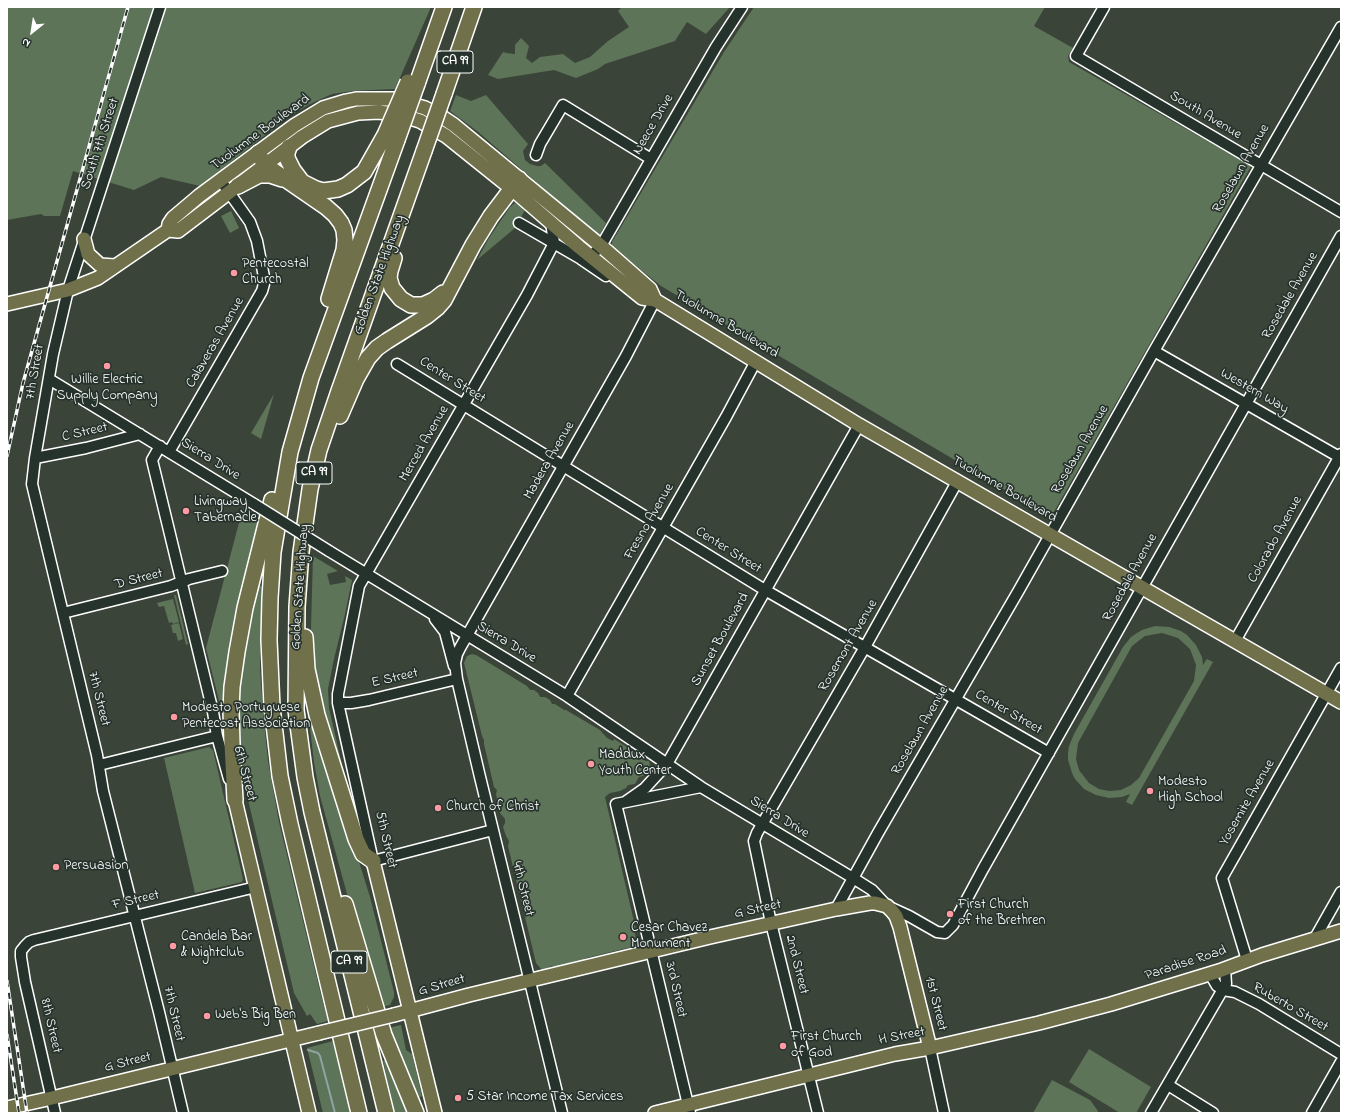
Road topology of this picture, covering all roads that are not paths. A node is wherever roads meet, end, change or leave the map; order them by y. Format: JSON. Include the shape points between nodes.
{"nodes":[{"id":1,"x":160,"y":7,"type":"edge"},
{"id":2,"x":444,"y":7,"type":"edge"},
{"id":3,"x":474,"y":7,"type":"edge"},
{"id":4,"x":742,"y":7,"type":"edge"},
{"id":5,"x":1104,"y":7,"type":"edge"},
{"id":6,"x":1341,"y":27,"type":"edge"},
{"id":7,"x":391,"y":138,"type":"junction"},
{"id":8,"x":289,"y":147,"type":"junction"},
{"id":9,"x":424,"y":151,"type":"junction"},
{"id":10,"x":536,"y":155,"type":"dead end"},
{"id":11,"x":651,"y":158,"type":"junction"},
{"id":12,"x":264,"y":159,"type":"junction"},
{"id":13,"x":1260,"y":165,"type":"junction"},
{"id":14,"x":221,"y":181,"type":"junction"},
{"id":15,"x":298,"y":184,"type":"junction"},
{"id":16,"x":516,"y":184,"type":"junction"},
{"id":17,"x":233,"y":189,"type":"junction"},
{"id":18,"x":1341,"y":212,"type":"edge"},
{"id":19,"x":551,"y":222,"type":"junction"},
{"id":20,"x":519,"y":223,"type":"dead end"},
{"id":21,"x":168,"y":230,"type":"junction"},
{"id":22,"x":1341,"y":236,"type":"edge"},
{"id":23,"x":84,"y":240,"type":"junction"},
{"id":24,"x":554,"y":243,"type":"junction"},
{"id":25,"x":601,"y":246,"type":"junction"},
{"id":26,"x":586,"y":258,"type":"junction"},
{"id":27,"x":115,"y":266,"type":"junction"},
{"id":28,"x":453,"y":282,"type":"junction"},
{"id":29,"x":68,"y":290,"type":"junction"},
{"id":30,"x":655,"y":300,"type":"junction"},
{"id":31,"x":7,"y":304,"type":"edge"},
{"id":32,"x":1154,"y":351,"type":"junction"},
{"id":33,"x":756,"y":361,"type":"junction"},
{"id":34,"x":397,"y":364,"type":"dead end"},
{"id":35,"x":49,"y":378,"type":"junction"},
{"id":36,"x":310,"y":378,"type":"junction"},
{"id":37,"x":1246,"y":404,"type":"junction"},
{"id":38,"x":463,"y":405,"type":"junction"},
{"id":39,"x":859,"y":425,"type":"junction"},
{"id":40,"x":140,"y":434,"type":"junction"},
{"id":41,"x":160,"y":446,"type":"junction"},
{"id":42,"x":169,"y":452,"type":"junction"},
{"id":43,"x":290,"y":452,"type":"junction"},
{"id":44,"x":1340,"y":456,"type":"edge"},
{"id":45,"x":35,"y":458,"type":"junction"},
{"id":46,"x":563,"y":466,"type":"junction"},
{"id":47,"x":958,"y":482,"type":"junction"},
{"id":48,"x":304,"y":526,"type":"junction"},
{"id":49,"x":663,"y":527,"type":"junction"},
{"id":50,"x":1049,"y":534,"type":"junction"},
{"id":51,"x":301,"y":552,"type":"junction"},
{"id":52,"x":222,"y":571,"type":"dead end"},
{"id":53,"x":367,"y":573,"type":"junction"},
{"id":54,"x":182,"y":582,"type":"junction"},
{"id":55,"x":1142,"y":588,"type":"junction"},
{"id":56,"x":765,"y":590,"type":"junction"},
{"id":57,"x":428,"y":611,"type":"junction"},
{"id":58,"x":63,"y":613,"type":"junction"},
{"id":59,"x":468,"y":636,"type":"junction"},
{"id":60,"x":1235,"y":641,"type":"junction"},
{"id":61,"x":865,"y":647,"type":"junction"},
{"id":62,"x":1341,"y":668,"type":"edge"},
{"id":63,"x":457,"y":675,"type":"junction"},
{"id":64,"x":1326,"y":694,"type":"junction"},
{"id":65,"x":567,"y":696,"type":"junction"},
{"id":66,"x":955,"y":699,"type":"junction"},
{"id":67,"x":1341,"y":702,"type":"edge"},
{"id":68,"x":338,"y":703,"type":"junction"},
{"id":69,"x":217,"y":736,"type":"junction"},
{"id":70,"x":1049,"y":753,"type":"junction"},
{"id":71,"x":667,"y":764,"type":"junction"},
{"id":72,"x":99,"y":766,"type":"junction"},
{"id":73,"x":701,"y":787,"type":"junction"},
{"id":74,"x":235,"y":800,"type":"junction"},
{"id":75,"x":620,"y":803,"type":"junction"},
{"id":76,"x":312,"y":812,"type":"junction"},
{"id":77,"x":763,"y":824,"type":"junction"},
{"id":78,"x":493,"y":830,"type":"junction"},
{"id":79,"x":373,"y":860,"type":"junction"},
{"id":80,"x":853,"y":878,"type":"junction"},
{"id":81,"x":256,"y":887,"type":"junction"},
{"id":82,"x":1341,"y":892,"type":"edge"},
{"id":83,"x":887,"y":906,"type":"junction"},
{"id":84,"x":836,"y":909,"type":"junction"},
{"id":85,"x":134,"y":916,"type":"junction"},
{"id":86,"x":771,"y":923,"type":"junction"},
{"id":87,"x":1341,"y":931,"type":"edge"},
{"id":88,"x":945,"y":933,"type":"joint"},
{"id":89,"x":1315,"y":938,"type":"junction"},
{"id":90,"x":25,"y":946,"type":"joint"},
{"id":91,"x":652,"y":951,"type":"junction"},
{"id":92,"x":1247,"y":960,"type":"junction"},
{"id":93,"x":1226,"y":969,"type":"junction"},
{"id":94,"x":1210,"y":974,"type":"junction"},
{"id":95,"x":529,"y":980,"type":"junction"},
{"id":96,"x":1223,"y":989,"type":"junction"},
{"id":97,"x":410,"y":1012,"type":"junction"},
{"id":98,"x":1039,"y":1023,"type":"joint"},
{"id":99,"x":292,"y":1040,"type":"junction"},
{"id":100,"x":930,"y":1048,"type":"junction"},
{"id":101,"x":1341,"y":1054,"type":"edge"},
{"id":102,"x":1341,"y":1062,"type":"edge"},
{"id":103,"x":172,"y":1069,"type":"junction"},
{"id":104,"x":810,"y":1076,"type":"junction"},
{"id":105,"x":1168,"y":1085,"type":"junction"},
{"id":106,"x":52,"y":1098,"type":"junction"},
{"id":107,"x":7,"y":1108,"type":"edge"},
{"id":108,"x":689,"y":1109,"type":"edge"},
{"id":109,"x":55,"y":1113,"type":"edge"},
{"id":110,"x":182,"y":1113,"type":"edge"},
{"id":111,"x":309,"y":1113,"type":"edge"},
{"id":112,"x":359,"y":1113,"type":"edge"},
{"id":113,"x":386,"y":1113,"type":"edge"},
{"id":114,"x":416,"y":1113,"type":"edge"},
{"id":115,"x":435,"y":1113,"type":"edge"},
{"id":116,"x":562,"y":1113,"type":"edge"},
{"id":117,"x":655,"y":1113,"type":"edge"},
{"id":118,"x":818,"y":1113,"type":"edge"},
{"id":119,"x":944,"y":1113,"type":"edge"},
{"id":120,"x":1152,"y":1113,"type":"edge"},
{"id":121,"x":1213,"y":1113,"type":"edge"},
{"id":122,"x":1312,"y":1113,"type":"edge"}],
"edges":[{"from":1,"to":23,"type":"street","name":"South 7th Street"},
{"from":2,"to":7,"type":"highway","bridge":true},
{"from":3,"to":9,"type":"highway","name":"Golden State Highway","number":"CA 99","bridge":true},
{"from":4,"to":11,"type":"street","name":"Neece Drive"},
{"from":5,"to":13,"type":"street","name":"South Avenue","via":[[1076,56]]},
{"from":6,"to":13,"type":"street","name":"Roselawn Avenue"},
{"from":7,"to":15,"type":"highway","via":[[364,172],[347,185],[323,192]]},
{"from":7,"to":36,"type":"highway","name":"Golden State Highway","number":"CA 99"},
{"from":8,"to":12,"type":"main road","name":"Tuolumne Boulevard"},
{"from":8,"to":15,"type":"highway","via":[[287,158]]},
{"from":8,"to":16,"type":"main road","name":"Tuolumne Boulevard","via":[[328,121],[349,114],[395,114],[420,121],[435,129]]},
{"from":9,"to":28,"type":"highway","via":[[389,278],[396,295],[406,303],[417,305],[434,300]]},
{"from":9,"to":48,"type":"highway","name":"Golden State Highway","number":"CA 99","via":[[338,390],[310,489]]},
{"from":10,"to":11,"type":"street","via":[[563,106]]},
{"from":11,"to":25,"type":"street","name":"Neece Drive"},
{"from":12,"to":14,"type":"main road","name":"Tuolumne Boulevard"},
{"from":12,"to":15,"type":"highway"},
{"from":12,"to":16,"type":"main road","name":"Tuolumne Boulevard","via":[[295,125],[323,108],[356,99],[393,99],[425,108],[442,117],[484,149]]},
{"from":12,"to":17,"type":"main road","name":"Tuolumne Boulevard"},
{"from":13,"to":18,"type":"street","name":"South Avenue"},
{"from":13,"to":32,"type":"street","name":"Roselawn Avenue"},
{"from":14,"to":17,"type":"street","name":"Calaveras Avenue"},
{"from":14,"to":21,"type":"main road","name":"Tuolumne Boulevard","via":[[173,218]]},
{"from":15,"to":17,"type":"highway","via":[[270,175],[259,175]]},
{"from":15,"to":36,"type":"highway","via":[[335,215],[344,230],[346,240],[326,308]]},
{"from":16,"to":19,"type":"main road","name":"Tuolumne Boulevard"},
{"from":16,"to":25,"type":"main road","name":"Tuolumne Boulevard"},
{"from":16,"to":28,"type":"highway","via":[[491,216]]},
{"from":17,"to":21,"type":"main road","name":"Tuolumne Boulevard","via":[[178,231]]},
{"from":17,"to":42,"type":"street","name":"Calaveras Avenue","via":[[257,241],[264,284]]},
{"from":19,"to":24,"type":"street"},
{"from":19,"to":26,"type":"main road","name":"Tuolumne Boulevard","via":[[579,247]]},
{"from":20,"to":24,"type":"street","name":"Tuolumne Boulevard"},
{"from":21,"to":27,"type":"main road","name":"Tuolumne Boulevard"},
{"from":22,"to":37,"type":"street","name":"Rosedale Avenue"},
{"from":23,"to":27,"type":"main road","via":[[88,254],[100,265]]},
{"from":23,"to":29,"type":"street","name":"South 7th Street"},
{"from":24,"to":26,"type":"street","name":"Tuolumne Boulevard"},
{"from":24,"to":38,"type":"street","name":"Merced Avenue"},
{"from":25,"to":26,"type":"street","name":"Neece Drive"},
{"from":25,"to":30,"type":"main road","name":"Tuolumne Boulevard","via":[[650,289]]},
{"from":26,"to":30,"type":"main road","name":"Tuolumne Boulevard","via":[[642,298]]},
{"from":27,"to":29,"type":"main road","name":"Tuolumne Boulevard","via":[[98,278]]},
{"from":28,"to":48,"type":"highway","via":[[437,308],[377,348],[361,369],[344,404]]},
{"from":29,"to":31,"type":"main road","name":"Tuolumne Boulevard"},
{"from":29,"to":35,"type":"street","name":"7th Street"},
{"from":30,"to":33,"type":"main road","name":"Tuolumne Boulevard"},
{"from":30,"to":46,"type":"street","name":"Madera Avenue"},
{"from":32,"to":37,"type":"street","name":"Western Way"},
{"from":32,"to":50,"type":"street","name":"Roselawn Avenue"},
{"from":33,"to":39,"type":"main road","name":"Tuolumne Boulevard"},
{"from":33,"to":49,"type":"street","name":"Fresno Avenue"},
{"from":34,"to":38,"type":"street","name":"Center Street"},
{"from":35,"to":40,"type":"street","name":"Sierra Drive"},
{"from":35,"to":45,"type":"street","name":"7th Street"},
{"from":36,"to":43,"type":"highway","name":"Golden State Highway","number":"CA 99"},
{"from":37,"to":44,"type":"street","name":"Western Way"},
{"from":37,"to":55,"type":"street","name":"Rosedale Avenue"},
{"from":38,"to":46,"type":"street","name":"Center Street"},
{"from":38,"to":53,"type":"street","name":"Merced Avenue"},
{"from":39,"to":47,"type":"main road","name":"Tuolumne Boulevard"},
{"from":39,"to":56,"type":"street","name":"Sunset Boulevard"},
{"from":40,"to":41,"type":"street","name":"Sierra Drive"},
{"from":40,"to":45,"type":"street","name":"C Street"},
{"from":41,"to":42,"type":"street","name":"Sierra Drive"},
{"from":41,"to":54,"type":"street","name":"6th Street","via":[[152,460]]},
{"from":42,"to":53,"type":"street","name":"Sierra Drive","bridge":true},
{"from":43,"to":74,"type":"highway","via":[[273,496],[246,603],[237,652],[231,710]]},
{"from":43,"to":112,"type":"highway","name":"Golden State Highway","number":"CA 99","via":[[274,552],[270,598],[269,640],[275,740],[290,824]]},
{"from":44,"to":60,"type":"street","name":"Colorado Avenue"},
{"from":45,"to":58,"type":"street","name":"7th Street","via":[[33,493]]},
{"from":46,"to":49,"type":"street","name":"Center Street"},
{"from":46,"to":59,"type":"street","name":"Madera Avenue"},
{"from":47,"to":50,"type":"main road","name":"Tuolumne Boulevard"},
{"from":47,"to":61,"type":"street","name":"Rosemont Avenue"},
{"from":48,"to":51,"type":"highway","name":"Golden State Highway","number":"CA 99"},
{"from":49,"to":56,"type":"street","name":"Center Street"},
{"from":49,"to":65,"type":"street","name":"Fresno Avenue"},
{"from":50,"to":55,"type":"main road","name":"Tuolumne Boulevard"},
{"from":50,"to":66,"type":"street","name":"Roselawn Avenue"},
{"from":51,"to":76,"type":"highway","name":"Golden State Highway","number":"CA 99","via":[[296,614],[296,710]]},
{"from":51,"to":79,"type":"highway","via":[[307,669],[313,701],[356,839],[363,854]]},
{"from":52,"to":54,"type":"street","name":"D Street"},
{"from":53,"to":57,"type":"street","name":"Sierra Drive"},
{"from":53,"to":68,"type":"street","name":"5th Street","via":[[360,586],[339,684]]},
{"from":54,"to":58,"type":"street","name":"D Street"},
{"from":54,"to":69,"type":"street","name":"6th Street"},
{"from":55,"to":60,"type":"main road","name":"Tuolumne Boulevard"},
{"from":55,"to":70,"type":"street","name":"Rosedale Avenue"},
{"from":56,"to":61,"type":"street","name":"Center Street"},
{"from":56,"to":71,"type":"street","name":"Sunset Boulevard"},
{"from":57,"to":59,"type":"street","name":"Sierra Drive"},
{"from":57,"to":63,"type":"street","name":"4th Street","via":[[445,632]]},
{"from":58,"to":72,"type":"street","name":"7th Street"},
{"from":59,"to":63,"type":"street","name":"4th Street","via":[[457,654]]},
{"from":59,"to":65,"type":"street","name":"Sierra Drive"},
{"from":60,"to":64,"type":"main road","name":"Tuolumne Boulevard"},
{"from":61,"to":66,"type":"street","name":"Center Street"},
{"from":61,"to":77,"type":"street","name":"Rosemont Avenue"},
{"from":62,"to":64,"type":"street","name":"Yosemite Avenue"},
{"from":63,"to":68,"type":"street","name":"E Street","via":[[369,700]]},
{"from":63,"to":78,"type":"street","name":"4th Street"},
{"from":64,"to":67,"type":"main road","name":"Tuolumne Boulevard"},
{"from":64,"to":92,"type":"street","name":"Yosemite Avenue","via":[[1222,878]]},
{"from":65,"to":71,"type":"street","name":"Sierra Drive"},
{"from":66,"to":70,"type":"street","name":"Center Street"},
{"from":66,"to":80,"type":"street","name":"Roselawn Avenue"},
{"from":68,"to":79,"type":"street","name":"5th Street"},
{"from":69,"to":72,"type":"street"},
{"from":69,"to":74,"type":"street","name":"6th Street"},
{"from":70,"to":88,"type":"street","name":"Rosedale Avenue","via":[[953,925]]},
{"from":71,"to":73,"type":"street","name":"Sierra Drive"},
{"from":71,"to":75,"type":"street","via":[[645,788]]},
{"from":72,"to":85,"type":"street","name":"7th Street"},
{"from":73,"to":75,"type":"street"},
{"from":73,"to":77,"type":"street","name":"Sierra Drive"},
{"from":74,"to":81,"type":"main road","name":"6th Street"},
{"from":75,"to":91,"type":"street","name":"3rd Street"},
{"from":76,"to":113,"type":"highway","name":"Golden State Highway","number":"CA 99"},
{"from":76,"to":114,"type":"highway","via":[[326,841],[384,1035]]},
{"from":77,"to":80,"type":"street","name":"Sierra Drive"},
{"from":77,"to":86,"type":"street","name":"2nd Street","via":[[754,841]]},
{"from":78,"to":79,"type":"street"},
{"from":78,"to":95,"type":"street","name":"4th Street"},
{"from":79,"to":97,"type":"main road","name":"5th Street"},
{"from":80,"to":83,"type":"street","name":"Sierra Drive","via":[[872,890]]},
{"from":80,"to":84,"type":"street","name":"Roselawn Avenue"},
{"from":81,"to":85,"type":"street","name":"F Street"},
{"from":81,"to":99,"type":"main road","name":"6th Street"},
{"from":82,"to":89,"type":"street"},
{"from":83,"to":84,"type":"main road","name":"G Street","via":[[870,902]]},
{"from":83,"to":88,"type":"street","name":"Sierra Drive","via":[[937,932]]},
{"from":83,"to":100,"type":"main road","name":"1st Street","via":[[896,916],[900,927]]},
{"from":84,"to":86,"type":"main road","name":"G Street"},
{"from":85,"to":90,"type":"street","name":"F Street","via":[[34,940]]},
{"from":85,"to":103,"type":"street","name":"7th Street"},
{"from":86,"to":91,"type":"main road","name":"G Street"},
{"from":86,"to":104,"type":"street","name":"2nd Street"},
{"from":87,"to":89,"type":"main road","name":"Paradise Road"},
{"from":89,"to":92,"type":"main road","name":"Paradise Road"},
{"from":90,"to":106,"type":"street","name":"8th Street","via":[[21,951],[25,982]]},
{"from":91,"to":95,"type":"main road","name":"G Street"},
{"from":91,"to":108,"type":"street","name":"3rd Street"},
{"from":92,"to":93,"type":"main road","name":"Paradise Road"},
{"from":93,"to":94,"type":"main road","name":"Paradise Road"},
{"from":93,"to":96,"type":"street","via":[[1226,984]]},
{"from":94,"to":96,"type":"street","via":[[1217,986]]},
{"from":94,"to":98,"type":"main road","name":"Paradise Road"},
{"from":95,"to":97,"type":"main road","name":"G Street"},
{"from":95,"to":116,"type":"street","name":"4th Street"},
{"from":96,"to":101,"type":"street","name":"Ruberto Street","via":[[1259,1004]]},
{"from":96,"to":105,"type":"street"},
{"from":97,"to":99,"type":"main road","name":"G Street","bridge":true},
{"from":97,"to":115,"type":"main road","name":"5th Street"},
{"from":98,"to":100,"type":"main road","name":"H Street"},
{"from":99,"to":103,"type":"main road","name":"G Street"},
{"from":99,"to":111,"type":"main road","name":"6th Street"},
{"from":100,"to":104,"type":"main road","name":"H Street","via":[[895,1054]]},
{"from":100,"to":119,"type":"street","name":"1st Street"},
{"from":102,"to":122,"type":"street"},
{"from":103,"to":106,"type":"main road","name":"G Street"},
{"from":103,"to":110,"type":"street","name":"7th Street"},
{"from":104,"to":108,"type":"main road","name":"H Street"},
{"from":104,"to":118,"type":"street","name":"2nd Street"},
{"from":105,"to":120,"type":"street"},
{"from":105,"to":121,"type":"street"},
{"from":106,"to":107,"type":"main road","name":"G Street"},
{"from":106,"to":109,"type":"street","name":"8th Street"},
{"from":108,"to":117,"type":"main road","name":"H Street"}]}
